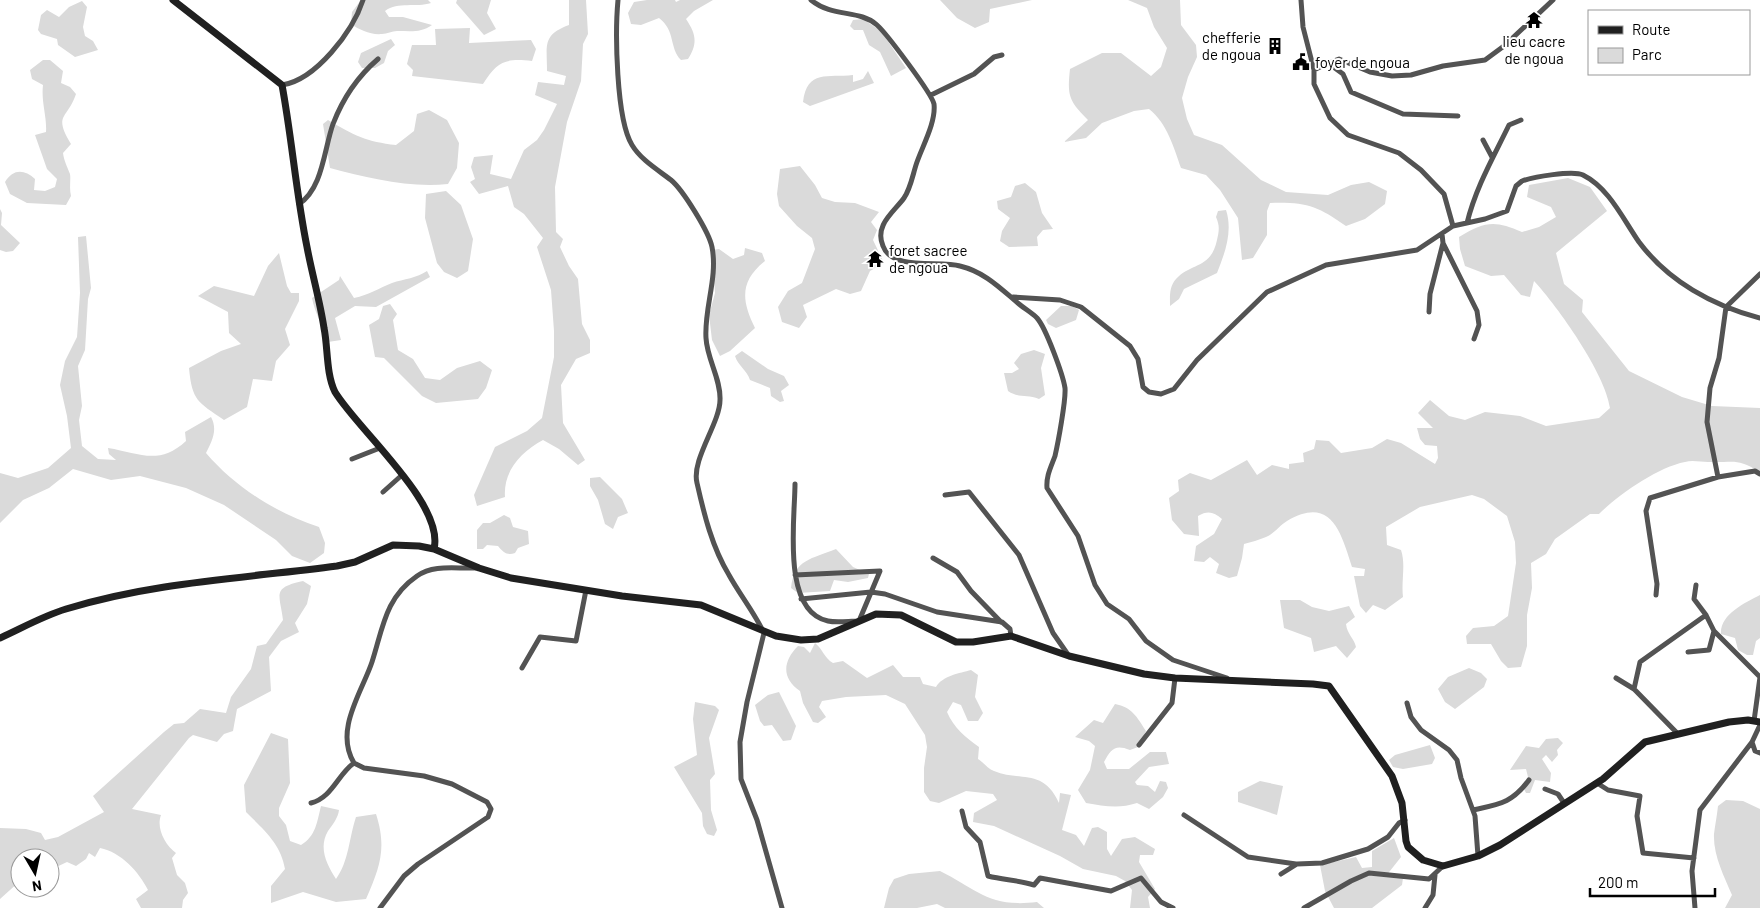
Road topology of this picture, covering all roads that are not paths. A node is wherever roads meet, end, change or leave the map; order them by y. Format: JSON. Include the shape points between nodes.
{"nodes":[{"id":1,"x":173,"y":0,"type":"edge"},
{"id":2,"x":363,"y":0,"type":"edge"},
{"id":3,"x":618,"y":0,"type":"edge"},
{"id":4,"x":811,"y":0,"type":"edge"},
{"id":5,"x":1301,"y":0,"type":"edge"},
{"id":6,"x":1552,"y":0,"type":"edge"},
{"id":7,"x":1002,"y":55,"type":"dead end"},
{"id":8,"x":378,"y":58,"type":"dead end"},
{"id":9,"x":1328,"y":63,"type":"junction"},
{"id":10,"x":1314,"y":70,"type":"junction"},
{"id":11,"x":282,"y":85,"type":"junction"},
{"id":12,"x":931,"y":94,"type":"junction"},
{"id":13,"x":1458,"y":116,"type":"dead end"},
{"id":14,"x":1521,"y":120,"type":"dead end"},
{"id":15,"x":1483,"y":140,"type":"dead end"},
{"id":16,"x":1492,"y":157,"type":"junction"},
{"id":17,"x":299,"y":204,"type":"junction"},
{"id":18,"x":1467,"y":223,"type":"junction"},
{"id":19,"x":1453,"y":226,"type":"junction"},
{"id":20,"x":1442,"y":234,"type":"junction"},
{"id":21,"x":1443,"y":243,"type":"junction"},
{"id":22,"x":1760,"y":274,"type":"edge"},
{"id":23,"x":1013,"y":297,"type":"junction"},
{"id":24,"x":1726,"y":307,"type":"junction"},
{"id":25,"x":1429,"y":312,"type":"dead end"},
{"id":26,"x":1760,"y":318,"type":"edge"},
{"id":27,"x":1474,"y":339,"type":"dead end"},
{"id":28,"x":380,"y":448,"type":"junction"},
{"id":29,"x":352,"y":459,"type":"dead end"},
{"id":30,"x":1760,"y":474,"type":"edge"},
{"id":31,"x":402,"y":475,"type":"junction"},
{"id":32,"x":1718,"y":477,"type":"junction"},
{"id":33,"x":795,"y":484,"type":"dead end"},
{"id":34,"x":383,"y":492,"type":"dead end"},
{"id":35,"x":945,"y":495,"type":"dead end"},
{"id":36,"x":434,"y":548,"type":"junction"},
{"id":37,"x":933,"y":558,"type":"dead end"},
{"id":38,"x":479,"y":568,"type":"junction"},
{"id":39,"x":795,"y":575,"type":"junction"},
{"id":40,"x":1696,"y":585,"type":"dead end"},
{"id":41,"x":586,"y":590,"type":"junction"},
{"id":42,"x":871,"y":592,"type":"junction"},
{"id":43,"x":1656,"y":595,"type":"dead end"},
{"id":44,"x":801,"y":599,"type":"junction"},
{"id":45,"x":1706,"y":615,"type":"junction"},
{"id":46,"x":859,"y":621,"type":"junction"},
{"id":47,"x":1002,"y":622,"type":"junction"},
{"id":48,"x":1714,"y":631,"type":"junction"},
{"id":49,"x":764,"y":633,"type":"junction"},
{"id":50,"x":1011,"y":636,"type":"junction"},
{"id":51,"x":0,"y":638,"type":"edge"},
{"id":52,"x":1688,"y":652,"type":"dead end"},
{"id":53,"x":1069,"y":656,"type":"junction"},
{"id":54,"x":522,"y":668,"type":"dead end"},
{"id":55,"x":1760,"y":675,"type":"edge"},
{"id":56,"x":1174,"y":678,"type":"junction"},
{"id":57,"x":1616,"y":678,"type":"dead end"},
{"id":58,"x":1232,"y":680,"type":"junction"},
{"id":59,"x":1634,"y":688,"type":"junction"},
{"id":60,"x":1407,"y":702,"type":"dead end"},
{"id":61,"x":1758,"y":722,"type":"edge"},
{"id":62,"x":1678,"y":734,"type":"junction"},
{"id":63,"x":1752,"y":742,"type":"junction"},
{"id":64,"x":1140,"y":745,"type":"dead end"},
{"id":65,"x":1760,"y":753,"type":"edge"},
{"id":66,"x":354,"y":763,"type":"junction"},
{"id":67,"x":1528,"y":780,"type":"dead end"},
{"id":68,"x":1597,"y":783,"type":"junction"},
{"id":69,"x":1545,"y":789,"type":"dead end"},
{"id":70,"x":311,"y":803,"type":"dead end"},
{"id":71,"x":1564,"y":803,"type":"junction"},
{"id":72,"x":1473,"y":810,"type":"junction"},
{"id":73,"x":962,"y":811,"type":"dead end"},
{"id":74,"x":1184,"y":815,"type":"dead end"},
{"id":75,"x":1404,"y":820,"type":"junction"},
{"id":76,"x":1478,"y":856,"type":"junction"},
{"id":77,"x":1694,"y":858,"type":"junction"},
{"id":78,"x":1296,"y":864,"type":"junction"},
{"id":79,"x":1443,"y":866,"type":"junction"},
{"id":80,"x":1281,"y":874,"type":"dead end"},
{"id":81,"x":1435,"y":875,"type":"junction"},
{"id":82,"x":380,"y":908,"type":"edge"},
{"id":83,"x":782,"y":908,"type":"edge"},
{"id":84,"x":1173,"y":908,"type":"edge"},
{"id":85,"x":1304,"y":908,"type":"edge"},
{"id":86,"x":1425,"y":908,"type":"edge"},
{"id":87,"x":1695,"y":908,"type":"edge"}],
"edges":[{"from":1,"to":11,"type":"main road"},
{"from":2,"to":11,"type":"street","via":[[332,50],[307,76]]},
{"from":3,"to":49,"type":"street","via":[[620,106],[627,136],[636,151],[681,191],[707,233],[712,248],[712,289],[706,336],[720,400],[699,461],[696,482],[719,556]]},
{"from":4,"to":12,"type":"street","via":[[831,12],[871,20]]},
{"from":5,"to":10,"type":"street","via":[[1303,27]]},
{"from":6,"to":9,"type":"street","via":[[1510,41],[1485,60],[1392,76],[1370,72],[1339,59]]},
{"from":7,"to":12,"type":"street","via":[[994,57],[974,74]]},
{"from":8,"to":17,"type":"street","via":[[363,72],[342,103],[312,188],[306,200]]},
{"from":9,"to":10,"type":"street"},
{"from":9,"to":13,"type":"street","via":[[1343,74],[1351,92],[1386,108],[1412,115]]},
{"from":10,"to":19,"type":"street","via":[[1316,92],[1330,118],[1354,138],[1400,154],[1412,162],[1444,194]]},
{"from":11,"to":17,"type":"main road"},
{"from":12,"to":23,"type":"street","via":[[934,114],[905,197],[886,219],[881,235],[882,245],[885,252],[903,261],[948,264],[971,270],[993,281]]},
{"from":14,"to":16,"type":"street","via":[[1509,125]]},
{"from":15,"to":16,"type":"street"},
{"from":16,"to":18,"type":"street"},
{"from":17,"to":28,"type":"main road","via":[[335,391]]},
{"from":18,"to":19,"type":"street"},
{"from":18,"to":24,"type":"street","via":[[1507,211],[1516,186],[1522,181],[1582,174],[1612,202],[1638,241],[1659,264],[1694,292]]},
{"from":19,"to":20,"type":"street"},
{"from":20,"to":21,"type":"street"},
{"from":20,"to":23,"type":"street","via":[[1417,250],[1326,265],[1267,292],[1197,360],[1174,389],[1161,394],[1143,387],[1138,359],[1130,346],[1081,307],[1060,300]]},
{"from":21,"to":25,"type":"street","via":[[1430,294]]},
{"from":21,"to":27,"type":"street","via":[[1477,311],[1479,324]]},
{"from":22,"to":24,"type":"street"},
{"from":23,"to":58,"type":"street","via":[[1041,324],[1062,376],[1065,396],[1056,448],[1046,480],[1047,488],[1078,536],[1099,594],[1129,620],[1146,641],[1165,655],[1184,665]]},
{"from":24,"to":26,"type":"street"},
{"from":24,"to":32,"type":"street","via":[[1719,358],[1710,388],[1707,422]]},
{"from":28,"to":29,"type":"street"},
{"from":28,"to":31,"type":"main road"},
{"from":30,"to":32,"type":"street","via":[[1755,471]]},
{"from":31,"to":34,"type":"street"},
{"from":31,"to":36,"type":"main road","via":[[432,521],[436,534]]},
{"from":32,"to":43,"type":"street","via":[[1650,498],[1646,511]]},
{"from":33,"to":39,"type":"street"},
{"from":35,"to":53,"type":"street","via":[[969,492],[982,506],[1019,555],[1053,633]]},
{"from":36,"to":38,"type":"main road"},
{"from":36,"to":51,"type":"main road","via":[[406,544],[393,546],[346,564],[201,583],[92,602],[45,616]]},
{"from":37,"to":47,"type":"street","via":[[957,572],[971,592]]},
{"from":38,"to":41,"type":"main road","via":[[527,581]]},
{"from":38,"to":66,"type":"street","via":[[428,570],[398,591],[378,634],[373,660],[352,710],[348,742]]},
{"from":39,"to":42,"type":"street","via":[[880,571]]},
{"from":39,"to":44,"type":"street"},
{"from":40,"to":45,"type":"street","via":[[1694,599]]},
{"from":41,"to":49,"type":"main road","via":[[701,605]]},
{"from":41,"to":54,"type":"street","via":[[576,641],[540,637]]},
{"from":42,"to":44,"type":"street"},
{"from":42,"to":46,"type":"street"},
{"from":42,"to":47,"type":"street","via":[[937,612]]},
{"from":44,"to":46,"type":"street","via":[[814,614],[827,621]]},
{"from":45,"to":48,"type":"street"},
{"from":45,"to":59,"type":"street","via":[[1640,662]]},
{"from":46,"to":49,"type":"main road","via":[[818,639],[800,640]]},
{"from":46,"to":50,"type":"main road","via":[[876,614],[902,615],[949,639],[965,643]]},
{"from":47,"to":50,"type":"street","via":[[1010,629]]},
{"from":48,"to":52,"type":"street","via":[[1709,650]]},
{"from":48,"to":55,"type":"street"},
{"from":49,"to":83,"type":"street","via":[[740,742],[741,779],[757,820]]},
{"from":50,"to":53,"type":"main road"},
{"from":53,"to":56,"type":"main road"},
{"from":55,"to":61,"type":"street"},
{"from":56,"to":58,"type":"main road"},
{"from":56,"to":64,"type":"street","via":[[1172,703]]},
{"from":57,"to":59,"type":"street"},
{"from":58,"to":75,"type":"main road","via":[[1329,686],[1392,776],[1400,794]]},
{"from":59,"to":62,"type":"street"},
{"from":60,"to":72,"type":"street","via":[[1411,716],[1422,730],[1457,760]]},
{"from":61,"to":62,"type":"main road","via":[[1729,722]]},
{"from":61,"to":63,"type":"street"},
{"from":62,"to":68,"type":"main road","via":[[1638,746]]},
{"from":63,"to":65,"type":"street","via":[[1755,751]]},
{"from":63,"to":77,"type":"street","via":[[1700,810]]},
{"from":66,"to":70,"type":"street","via":[[345,769],[324,796]]},
{"from":66,"to":82,"type":"street","via":[[364,768],[424,776],[452,784],[487,802],[491,809],[488,817],[404,876]]},
{"from":67,"to":72,"type":"street","via":[[1517,796]]},
{"from":68,"to":71,"type":"main road"},
{"from":68,"to":77,"type":"street","via":[[1608,790],[1640,796],[1637,816],[1643,853]]},
{"from":69,"to":71,"type":"street","via":[[1558,794]]},
{"from":71,"to":76,"type":"main road"},
{"from":72,"to":76,"type":"street"},
{"from":73,"to":84,"type":"street","via":[[966,827],[980,842],[988,876],[1034,885],[1040,878],[1111,891],[1141,878],[1161,902]]},
{"from":74,"to":78,"type":"street","via":[[1248,856]]},
{"from":75,"to":78,"type":"street","via":[[1388,837],[1368,849],[1322,863]]},
{"from":75,"to":79,"type":"main road","via":[[1408,847],[1422,860]]},
{"from":76,"to":79,"type":"main road"},
{"from":77,"to":87,"type":"street"},
{"from":78,"to":80,"type":"street"},
{"from":79,"to":81,"type":"street"},
{"from":81,"to":85,"type":"street","via":[[1424,879],[1369,873]]},
{"from":81,"to":86,"type":"street","via":[[1433,895]]}]}
